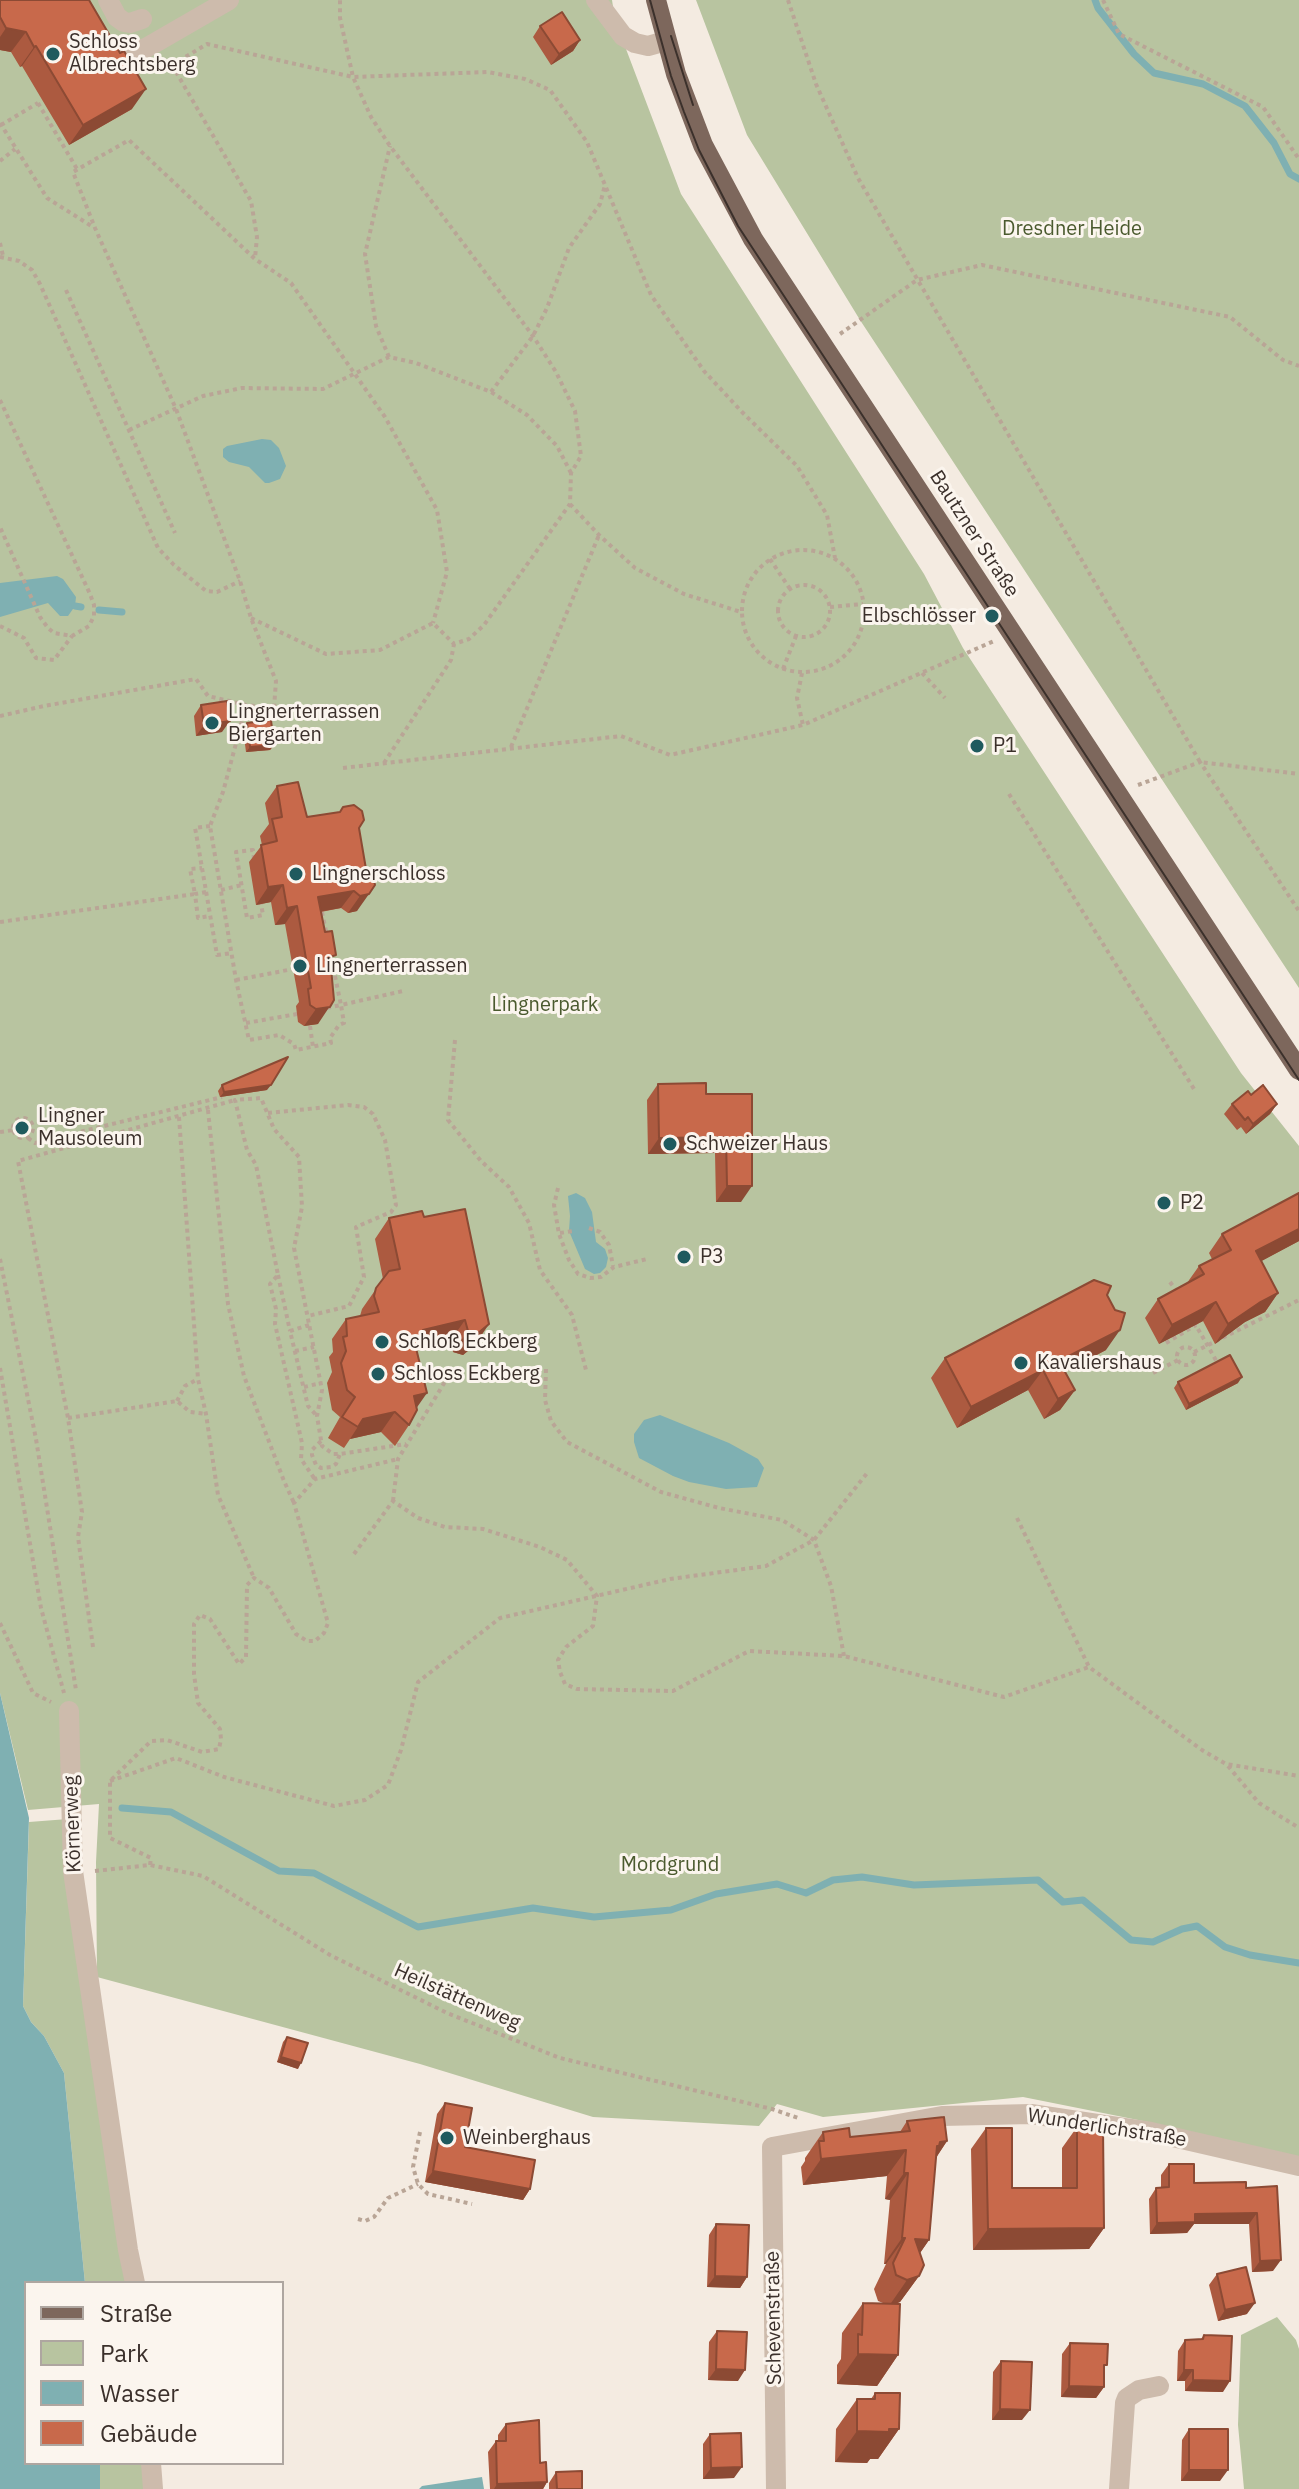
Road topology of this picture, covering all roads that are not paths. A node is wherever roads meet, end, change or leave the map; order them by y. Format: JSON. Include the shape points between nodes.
{"nodes":[{"id":1,"x":108,"y":0,"type":"edge"},
{"id":2,"x":229,"y":0,"type":"edge"},
{"id":3,"x":596,"y":0,"type":"edge"},
{"id":4,"x":656,"y":0,"type":"edge"},
{"id":5,"x":142,"y":19,"type":"dead end"},
{"id":6,"x":666,"y":41,"type":"junction"},
{"id":7,"x":116,"y":58,"type":"edge"},
{"id":8,"x":1299,"y":1070,"type":"edge"},
{"id":9,"x":69,"y":1711,"type":"road end"},
{"id":10,"x":772,"y":2147,"type":"joint"},
{"id":11,"x":1299,"y":2166,"type":"edge"},
{"id":12,"x":135,"y":2281,"type":"edge"},
{"id":13,"x":1159,"y":2386,"type":"dead end"},
{"id":14,"x":151,"y":2465,"type":"edge"},
{"id":15,"x":153,"y":2489,"type":"edge"},
{"id":16,"x":776,"y":2489,"type":"edge"},
{"id":17,"x":1119,"y":2489,"type":"edge"}],
"edges":[{"from":1,"to":5,"type":"street","via":[[124,22]]},
{"from":2,"to":7,"type":"street","via":[[146,48]]},
{"from":3,"to":6,"type":"street","via":[[623,36],[648,46]]},
{"from":4,"to":6,"type":"main road","name":"Bautzner Straße"},
{"from":6,"to":8,"type":"main road","name":"Bautzner Straße","via":[[694,122],[753,239]]},
{"from":9,"to":12,"type":"street","name":"Körnerweg","via":[[73,1871]]},
{"from":10,"to":11,"type":"street","name":"Wunderlichstraße","via":[[942,2116],[1031,2114],[1151,2132]]},
{"from":10,"to":16,"type":"street","name":"Schevenstraße"},
{"from":13,"to":17,"type":"street","via":[[1127,2398]]},
{"from":14,"to":15,"type":"street"}]}
